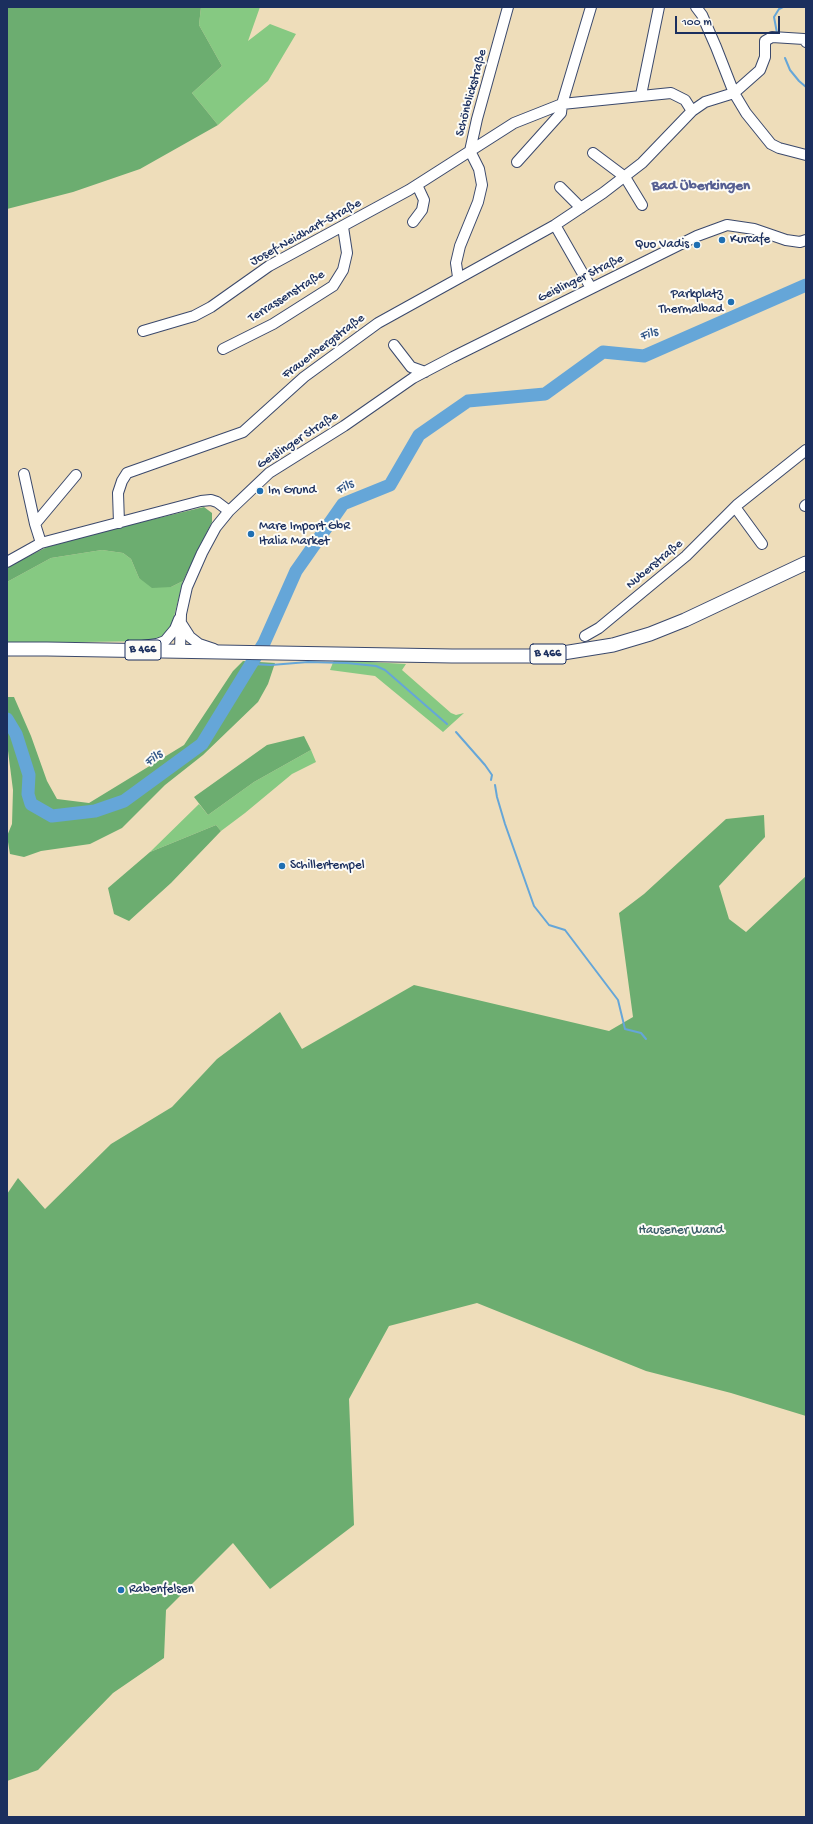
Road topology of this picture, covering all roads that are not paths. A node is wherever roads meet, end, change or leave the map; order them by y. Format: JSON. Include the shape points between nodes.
{"nodes":[{"id":1,"x":508,"y":7,"type":"edge"},
{"id":2,"x":592,"y":7,"type":"edge"},
{"id":3,"x":659,"y":7,"type":"edge"},
{"id":4,"x":701,"y":10,"type":"edge"},
{"id":5,"x":806,"y":42,"type":"edge"},
{"id":6,"x":734,"y":93,"type":"junction"},
{"id":7,"x":641,"y":95,"type":"junction"},
{"id":8,"x":562,"y":104,"type":"junction"},
{"id":9,"x":692,"y":111,"type":"junction"},
{"id":10,"x":470,"y":151,"type":"junction"},
{"id":11,"x":593,"y":154,"type":"dead end"},
{"id":12,"x":806,"y":155,"type":"edge"},
{"id":13,"x":517,"y":162,"type":"dead end"},
{"id":14,"x":624,"y":177,"type":"junction"},
{"id":15,"x":417,"y":185,"type":"junction"},
{"id":16,"x":560,"y":187,"type":"dead end"},
{"id":17,"x":642,"y":205,"type":"dead end"},
{"id":18,"x":581,"y":208,"type":"junction"},
{"id":19,"x":413,"y":222,"type":"dead end"},
{"id":20,"x":555,"y":225,"type":"junction"},
{"id":21,"x":343,"y":227,"type":"junction"},
{"id":22,"x":806,"y":240,"type":"edge"},
{"id":23,"x":458,"y":277,"type":"junction"},
{"id":24,"x":591,"y":288,"type":"junction"},
{"id":25,"x":143,"y":331,"type":"dead end"},
{"id":26,"x":394,"y":346,"type":"dead end"},
{"id":27,"x":222,"y":350,"type":"dead end"},
{"id":28,"x":425,"y":372,"type":"junction"},
{"id":29,"x":806,"y":450,"type":"edge"},
{"id":30,"x":24,"y":474,"type":"dead end"},
{"id":31,"x":76,"y":475,"type":"dead end"},
{"id":32,"x":736,"y":506,"type":"junction"},
{"id":33,"x":228,"y":510,"type":"junction"},
{"id":34,"x":119,"y":523,"type":"junction"},
{"id":35,"x":35,"y":524,"type":"junction"},
{"id":36,"x":41,"y":543,"type":"junction"},
{"id":37,"x":762,"y":544,"type":"dead end"},
{"id":38,"x":7,"y":562,"type":"edge"},
{"id":39,"x":806,"y":563,"type":"edge"},
{"id":40,"x":181,"y":618,"type":"junction"},
{"id":41,"x":585,"y":636,"type":"dead end"},
{"id":42,"x":7,"y":649,"type":"edge"},
{"id":43,"x":107,"y":649,"type":"junction"},
{"id":44,"x":180,"y":652,"type":"junction"},
{"id":45,"x":224,"y":653,"type":"junction"}],
"edges":[{"from":1,"to":10,"type":"street","name":"Schönblickstraße"},
{"from":2,"to":8,"type":"street"},
{"from":3,"to":7,"type":"street"},
{"from":4,"to":6,"type":"street"},
{"from":5,"to":6,"type":"street","via":[[804,39],[772,37],[766,41],[765,57],[760,70]]},
{"from":6,"to":9,"type":"street","name":"Frauenbergstraße","via":[[705,102]]},
{"from":6,"to":12,"type":"street","via":[[746,113],[771,144]]},
{"from":7,"to":8,"type":"street","name":"Josef-Neidhart-Straße"},
{"from":7,"to":9,"type":"street","name":"Josef-Neidhart-Straße","via":[[671,93],[685,100]]},
{"from":8,"to":10,"type":"street","name":"Josef-Neidhart-Straße","via":[[514,124]]},
{"from":8,"to":13,"type":"street","via":[[561,112]]},
{"from":9,"to":14,"type":"street","name":"Frauenbergstraße","via":[[642,163]]},
{"from":10,"to":15,"type":"street","name":"Josef-Neidhart-Straße"},
{"from":10,"to":23,"type":"street","name":"Schönblickstraße","via":[[479,169],[482,185],[478,202],[460,246],[456,263]]},
{"from":11,"to":14,"type":"street"},
{"from":14,"to":17,"type":"street"},
{"from":14,"to":18,"type":"street","name":"Frauenbergstraße"},
{"from":15,"to":19,"type":"street","via":[[424,200],[422,210]]},
{"from":15,"to":21,"type":"street","name":"Josef-Neidhart-Straße"},
{"from":16,"to":18,"type":"street"},
{"from":18,"to":20,"type":"street","name":"Frauenbergstraße"},
{"from":20,"to":23,"type":"street","name":"Frauenbergstraße"},
{"from":20,"to":24,"type":"street"},
{"from":21,"to":25,"type":"street","name":"Josef-Neidhart-Straße","via":[[269,266],[200,313]]},
{"from":21,"to":27,"type":"street","name":"Terrassenstraße","via":[[347,253],[344,270],[333,286],[273,324]]},
{"from":22,"to":24,"type":"street","name":"Geislinger Straße","via":[[800,242],[754,229],[727,225],[697,236]]},
{"from":23,"to":34,"type":"street","name":"Frauenbergstraße","via":[[378,323],[304,377],[243,432],[127,473],[118,493]]},
{"from":24,"to":28,"type":"street","name":"Geislinger Straße"},
{"from":26,"to":28,"type":"street","via":[[411,367]]},
{"from":28,"to":33,"type":"street","name":"Geislinger Straße","via":[[269,473]]},
{"from":29,"to":32,"type":"street","name":"Nuberstraße"},
{"from":30,"to":35,"type":"street"},
{"from":31,"to":35,"type":"street"},
{"from":32,"to":37,"type":"street"},
{"from":32,"to":41,"type":"street","name":"Nuberstraße","via":[[686,556],[599,628]]},
{"from":33,"to":34,"type":"street","via":[[211,500]]},
{"from":33,"to":40,"type":"street","name":"Geislinger Straße","via":[[202,552],[187,588]]},
{"from":34,"to":36,"type":"street"},
{"from":35,"to":36,"type":"street"},
{"from":36,"to":38,"type":"street"},
{"from":39,"to":45,"type":"main road","number":"B 466","via":[[678,623],[613,645],[588,650],[528,656]]},
{"from":40,"to":43,"type":"street","name":"Geislinger Straße","via":[[165,641]]},
{"from":40,"to":44,"type":"street","name":"Geislinger Straße"},
{"from":40,"to":45,"type":"street","via":[[190,638]]},
{"from":42,"to":43,"type":"main road","number":"B 466"},
{"from":43,"to":44,"type":"main road","number":"B 466"},
{"from":44,"to":45,"type":"main road","number":"B 466"}]}
